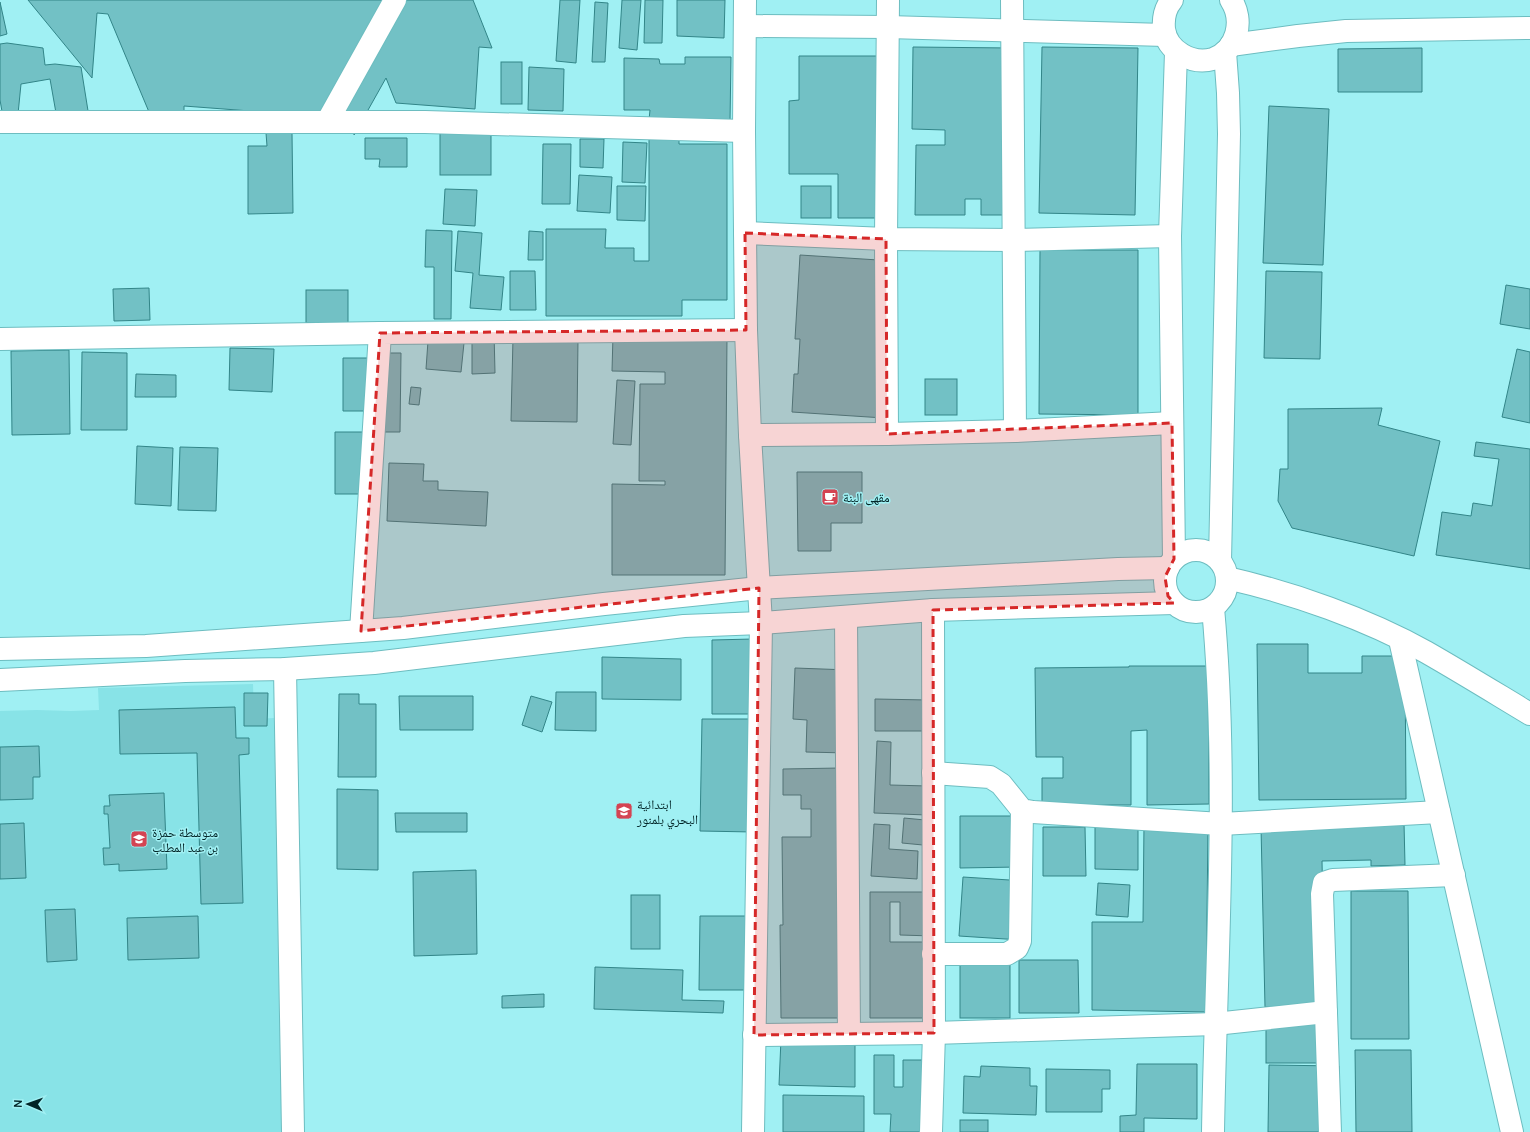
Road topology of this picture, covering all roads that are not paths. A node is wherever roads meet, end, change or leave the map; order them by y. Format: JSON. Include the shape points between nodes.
{"nodes":[{"id":1,"x":395,"y":0,"type":"edge"},
{"id":2,"x":746,"y":0,"type":"edge"},
{"id":3,"x":888,"y":0,"type":"edge"},
{"id":4,"x":1012,"y":0,"type":"edge"},
{"id":5,"x":1172,"y":0,"type":"edge"},
{"id":6,"x":1231,"y":0,"type":"edge"},
{"id":7,"x":745,"y":26,"type":"junction"},
{"id":8,"x":888,"y":27,"type":"junction"},
{"id":9,"x":1530,"y":28,"type":"edge"},
{"id":10,"x":1012,"y":30,"type":"junction"},
{"id":11,"x":1171,"y":43,"type":"junction"},
{"id":12,"x":1228,"y":48,"type":"junction"},
{"id":13,"x":0,"y":122,"type":"edge"},
{"id":14,"x":327,"y":122,"type":"junction"},
{"id":15,"x":744,"y":132,"type":"junction"},
{"id":16,"x":746,"y":233,"type":"junction"},
{"id":17,"x":1170,"y":236,"type":"junction"},
{"id":18,"x":886,"y":239,"type":"junction"},
{"id":19,"x":1014,"y":240,"type":"junction"},
{"id":20,"x":746,"y":330,"type":"junction"},
{"id":21,"x":380,"y":332,"type":"junction"},
{"id":22,"x":0,"y":339,"type":"edge"},
{"id":23,"x":1172,"y":423,"type":"junction"},
{"id":24,"x":1015,"y":431,"type":"junction"},
{"id":25,"x":887,"y":434,"type":"junction"},
{"id":26,"x":750,"y":435,"type":"junction"},
{"id":27,"x":1171,"y":564,"type":"junction"},
{"id":28,"x":1223,"y":570,"type":"junction"},
{"id":29,"x":759,"y":588,"type":"junction"},
{"id":30,"x":1174,"y":603,"type":"junction"},
{"id":31,"x":1213,"y":608,"type":"junction"},
{"id":32,"x":933,"y":610,"type":"junction"},
{"id":33,"x":846,"y":616,"type":"junction"},
{"id":34,"x":761,"y":623,"type":"junction"},
{"id":35,"x":362,"y":631,"type":"junction"},
{"id":36,"x":1400,"y":640,"type":"junction"},
{"id":37,"x":0,"y":649,"type":"edge"},
{"id":38,"x":285,"y":669,"type":"junction"},
{"id":39,"x":0,"y":680,"type":"edge"},
{"id":40,"x":1530,"y":714,"type":"edge"},
{"id":41,"x":933,"y":773,"type":"junction"},
{"id":42,"x":1022,"y":810,"type":"junction"},
{"id":43,"x":1439,"y":812,"type":"junction"},
{"id":44,"x":1221,"y":824,"type":"junction"},
{"id":45,"x":1454,"y":875,"type":"junction"},
{"id":46,"x":933,"y":954,"type":"junction"},
{"id":47,"x":1326,"y":1012,"type":"junction"},
{"id":48,"x":1215,"y":1024,"type":"junction"},
{"id":49,"x":934,"y":1033,"type":"junction"},
{"id":50,"x":849,"y":1034,"type":"junction"},
{"id":51,"x":754,"y":1035,"type":"junction"},
{"id":52,"x":293,"y":1132,"type":"edge"},
{"id":53,"x":753,"y":1132,"type":"edge"},
{"id":54,"x":931,"y":1132,"type":"edge"},
{"id":55,"x":1213,"y":1132,"type":"edge"},
{"id":56,"x":1330,"y":1132,"type":"edge"},
{"id":57,"x":1512,"y":1132,"type":"edge"}],
"edges":[{"from":1,"to":14,"type":"street"},
{"from":2,"to":7,"type":"street"},
{"from":3,"to":8,"type":"street"},
{"from":4,"to":10,"type":"street"},
{"from":5,"to":11,"type":"street","via":[[1163,19]]},
{"from":6,"to":12,"type":"street","via":[[1238,19],[1238,33]]},
{"from":7,"to":8,"type":"street"},
{"from":7,"to":15,"type":"street"},
{"from":8,"to":10,"type":"street"},
{"from":8,"to":18,"type":"street"},
{"from":9,"to":12,"type":"street","via":[[1346,31]]},
{"from":10,"to":11,"type":"street"},
{"from":10,"to":19,"type":"street"},
{"from":11,"to":12,"type":"street","via":[[1188,58],[1200,60],[1213,59]]},
{"from":11,"to":17,"type":"street"},
{"from":12,"to":28,"type":"street"},
{"from":13,"to":14,"type":"street"},
{"from":14,"to":15,"type":"street","via":[[425,122]]},
{"from":15,"to":16,"type":"street"},
{"from":16,"to":18,"type":"street"},
{"from":16,"to":20,"type":"street"},
{"from":17,"to":19,"type":"street"},
{"from":17,"to":23,"type":"street"},
{"from":18,"to":19,"type":"street"},
{"from":18,"to":25,"type":"street"},
{"from":19,"to":24,"type":"street"},
{"from":20,"to":21,"type":"street"},
{"from":20,"to":26,"type":"street"},
{"from":21,"to":22,"type":"street"},
{"from":21,"to":35,"type":"street"},
{"from":23,"to":24,"type":"street"},
{"from":23,"to":27,"type":"street"},
{"from":24,"to":25,"type":"street"},
{"from":25,"to":26,"type":"street"},
{"from":26,"to":29,"type":"street"},
{"from":27,"to":28,"type":"street","via":[[1185,552],[1197,550],[1210,553]]},
{"from":27,"to":29,"type":"street"},
{"from":27,"to":30,"type":"street","via":[[1165,577],[1168,596]]},
{"from":28,"to":31,"type":"street","via":[[1227,587]]},
{"from":28,"to":36,"type":"street","via":[[1361,621]]},
{"from":29,"to":34,"type":"street"},
{"from":29,"to":35,"type":"street"},
{"from":30,"to":31,"type":"street","via":[[1182,610],[1193,612]]},
{"from":30,"to":32,"type":"street"},
{"from":31,"to":44,"type":"street","via":[[1218,669]]},
{"from":32,"to":33,"type":"street"},
{"from":32,"to":41,"type":"street"},
{"from":33,"to":34,"type":"street"},
{"from":33,"to":50,"type":"street"},
{"from":34,"to":38,"type":"street","via":[[684,626],[374,663]]},
{"from":34,"to":51,"type":"street"},
{"from":35,"to":37,"type":"street","via":[[146,646]]},
{"from":36,"to":40,"type":"street"},
{"from":36,"to":43,"type":"street"},
{"from":38,"to":39,"type":"street"},
{"from":38,"to":52,"type":"street"},
{"from":41,"to":42,"type":"street","via":[[990,777],[1001,784]]},
{"from":41,"to":46,"type":"street"},
{"from":42,"to":44,"type":"street"},
{"from":42,"to":46,"type":"street","via":[[1020,941],[1017,948],[1007,954]]},
{"from":43,"to":44,"type":"street"},
{"from":43,"to":45,"type":"street"},
{"from":44,"to":48,"type":"street"},
{"from":45,"to":47,"type":"street","via":[[1333,880],[1324,884],[1322,894]]},
{"from":45,"to":57,"type":"street"},
{"from":46,"to":49,"type":"street"},
{"from":47,"to":48,"type":"street"},
{"from":47,"to":56,"type":"street"},
{"from":48,"to":49,"type":"street"},
{"from":48,"to":55,"type":"street"},
{"from":49,"to":50,"type":"street"},
{"from":49,"to":54,"type":"street"},
{"from":50,"to":51,"type":"street"},
{"from":51,"to":53,"type":"street"}]}
